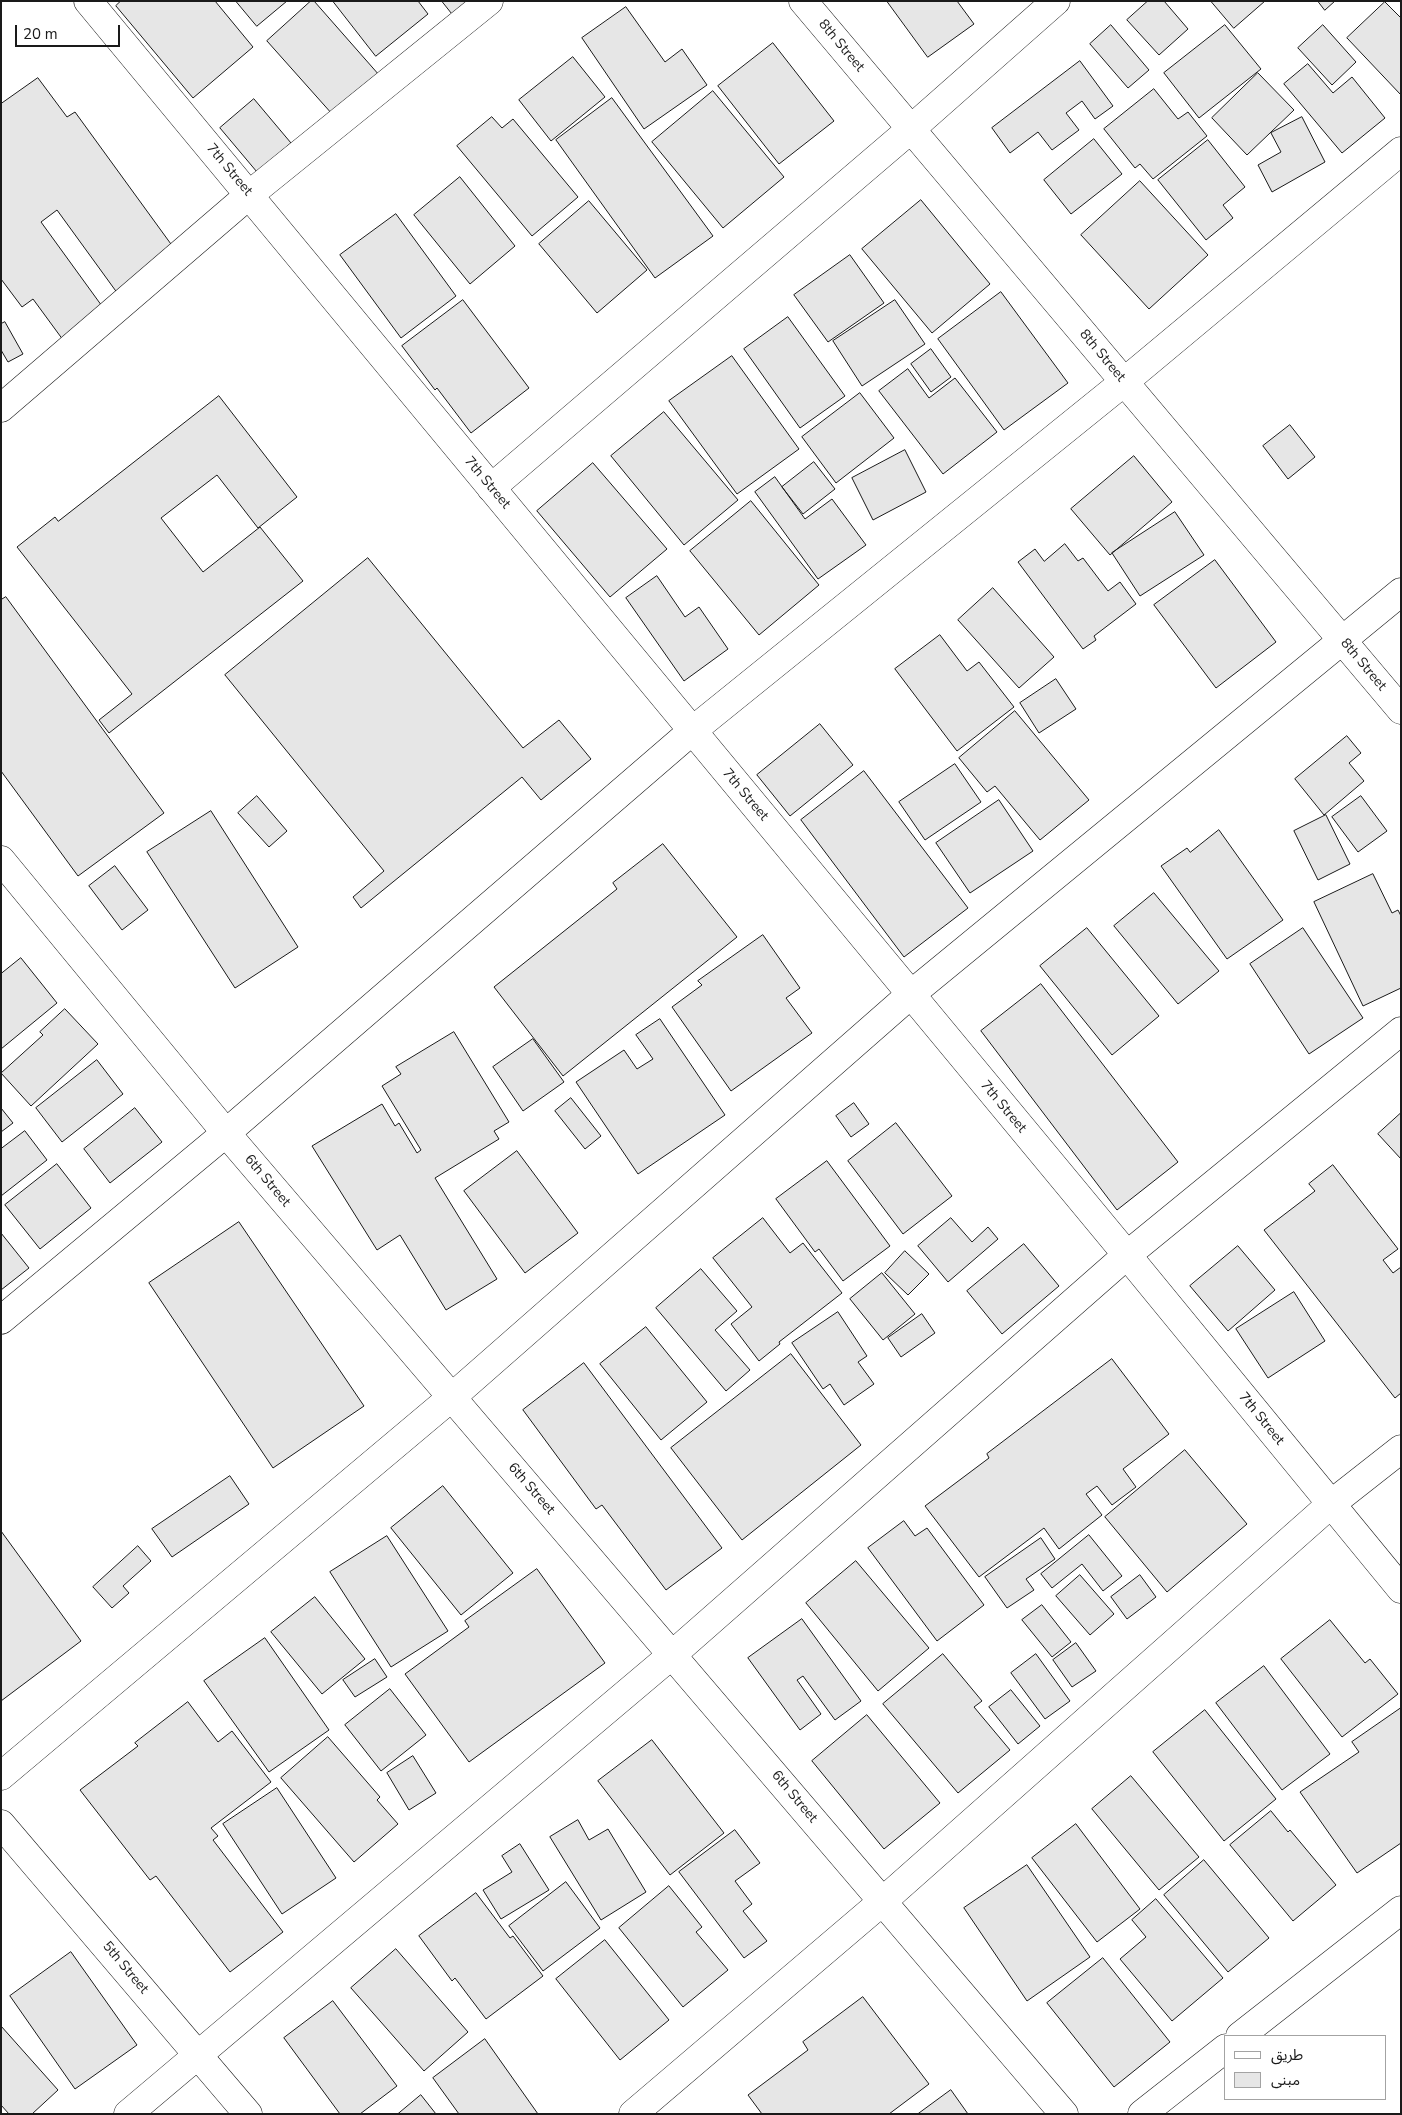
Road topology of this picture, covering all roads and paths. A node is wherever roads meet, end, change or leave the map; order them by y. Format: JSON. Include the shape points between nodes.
{"nodes":[{"id":1,"x":88,"y":1,"type":"edge"},
{"id":2,"x":490,"y":1,"type":"edge"},
{"id":3,"x":803,"y":1,"type":"edge"},
{"id":4,"x":1056,"y":1,"type":"edge"},
{"id":5,"x":911,"y":129,"type":"junction"},
{"id":6,"x":1401,"y":150,"type":"edge"},
{"id":7,"x":249,"y":195,"type":"junction"},
{"id":8,"x":1124,"y":382,"type":"junction"},
{"id":9,"x":1,"y":408,"type":"edge"},
{"id":10,"x":491,"y":488,"type":"junction"},
{"id":11,"x":1401,"y":592,"type":"edge"},
{"id":12,"x":1342,"y":641,"type":"junction"},
{"id":13,"x":1401,"y":710,"type":"edge"},
{"id":14,"x":692,"y":731,"type":"junction"},
{"id":15,"x":1,"y":860,"type":"edge"},
{"id":16,"x":910,"y":995,"type":"junction"},
{"id":17,"x":1401,"y":1031,"type":"edge"},
{"id":18,"x":226,"y":1133,"type":"junction"},
{"id":19,"x":1128,"y":1255,"type":"junction"},
{"id":20,"x":1,"y":1320,"type":"edge"},
{"id":21,"x":452,"y":1397,"type":"junction"},
{"id":22,"x":1401,"y":1449,"type":"edge"},
{"id":23,"x":1331,"y":1504,"type":"junction"},
{"id":24,"x":1401,"y":1589,"type":"edge"},
{"id":25,"x":673,"y":1654,"type":"junction"},
{"id":26,"x":1,"y":1776,"type":"edge"},
{"id":27,"x":1,"y":1824,"type":"edge"},
{"id":28,"x":883,"y":1902,"type":"junction"},
{"id":29,"x":1401,"y":1910,"type":"edge"},
{"id":30,"x":1241,"y":2035,"type":"edge"},
{"id":31,"x":1224,"y":2050,"type":"edge"},
{"id":32,"x":198,"y":2054,"type":"junction"},
{"id":33,"x":128,"y":2114,"type":"edge"},
{"id":34,"x":248,"y":2114,"type":"edge"},
{"id":35,"x":633,"y":2114,"type":"edge"},
{"id":36,"x":1064,"y":2114,"type":"edge"},
{"id":37,"x":1142,"y":2114,"type":"edge"}],
"edges":[{"from":1,"to":7,"type":"street","name":"7th Street"},
{"from":2,"to":7,"type":"street"},
{"from":3,"to":5,"type":"street","name":"8th Street"},
{"from":4,"to":5,"type":"street"},
{"from":5,"to":8,"type":"street","name":"8th Street"},
{"from":5,"to":10,"type":"street"},
{"from":6,"to":8,"type":"street"},
{"from":7,"to":9,"type":"street"},
{"from":7,"to":10,"type":"street","name":"7th Street"},
{"from":8,"to":12,"type":"street","name":"8th Street"},
{"from":8,"to":14,"type":"street"},
{"from":10,"to":14,"type":"street","name":"7th Street"},
{"from":11,"to":12,"type":"street"},
{"from":12,"to":13,"type":"street","name":"8th Street"},
{"from":12,"to":16,"type":"street"},
{"from":14,"to":16,"type":"street","name":"7th Street"},
{"from":14,"to":18,"type":"street"},
{"from":15,"to":18,"type":"street","name":"6th Street"},
{"from":16,"to":19,"type":"street","name":"7th Street"},
{"from":16,"to":21,"type":"street"},
{"from":17,"to":19,"type":"street"},
{"from":18,"to":20,"type":"street"},
{"from":18,"to":21,"type":"street","name":"6th Street"},
{"from":19,"to":23,"type":"street","name":"7th Street"},
{"from":19,"to":25,"type":"street"},
{"from":21,"to":25,"type":"street","name":"6th Street"},
{"from":21,"to":26,"type":"street"},
{"from":22,"to":23,"type":"street"},
{"from":23,"to":24,"type":"street","name":"7th Street"},
{"from":23,"to":28,"type":"street"},
{"from":25,"to":28,"type":"street","name":"6th Street"},
{"from":25,"to":32,"type":"street"},
{"from":27,"to":32,"type":"street","name":"5th Street"},
{"from":28,"to":35,"type":"street"},
{"from":28,"to":36,"type":"street","name":"6th Street"},
{"from":29,"to":30,"type":"street"},
{"from":31,"to":37,"type":"street"},
{"from":32,"to":33,"type":"street"},
{"from":32,"to":34,"type":"street","name":"5th Street"}]}
